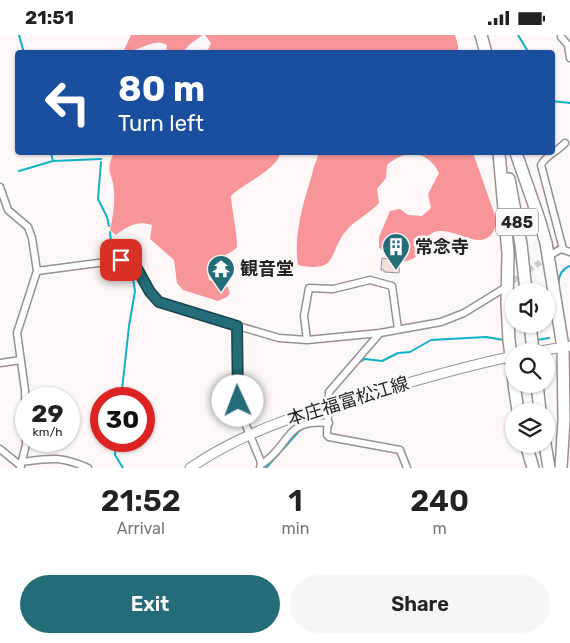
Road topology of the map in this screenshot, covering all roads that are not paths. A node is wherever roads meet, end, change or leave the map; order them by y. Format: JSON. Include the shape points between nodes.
{"nodes":[{"id":1,"x":481,"y":35,"type":"edge"},
{"id":2,"x":561,"y":37,"type":"dead end"},
{"id":3,"x":484,"y":50,"type":"edge"},
{"id":4,"x":570,"y":58,"type":"edge"},
{"id":5,"x":565,"y":143,"type":"dead end"},
{"id":6,"x":555,"y":153,"type":"edge"},
{"id":7,"x":499,"y":155,"type":"edge"},
{"id":8,"x":504,"y":155,"type":"edge"},
{"id":9,"x":517,"y":155,"type":"edge"},
{"id":10,"x":552,"y":155,"type":"edge"},
{"id":11,"x":0,"y":187,"type":"edge"},
{"id":12,"x":562,"y":249,"type":"junction"},
{"id":13,"x":570,"y":252,"type":"edge"},
{"id":14,"x":552,"y":254,"type":"tunnel mouth"},
{"id":15,"x":37,"y":271,"type":"junction"},
{"id":16,"x":525,"y":283,"type":"edge"},
{"id":17,"x":503,"y":289,"type":"tunnel mouth"},
{"id":18,"x":237,"y":326,"type":"junction"},
{"id":19,"x":398,"y":329,"type":"junction"},
{"id":20,"x":380,"y":333,"type":"junction"},
{"id":21,"x":308,"y":340,"type":"junction"},
{"id":22,"x":511,"y":343,"type":"edge"},
{"id":23,"x":567,"y":346,"type":"edge"},
{"id":24,"x":505,"y":358,"type":"edge"},
{"id":25,"x":21,"y":360,"type":"junction"},
{"id":26,"x":0,"y":363,"type":"edge"},
{"id":27,"x":328,"y":406,"type":"junction"},
{"id":28,"x":329,"y":423,"type":"junction"},
{"id":29,"x":249,"y":434,"type":"junction"},
{"id":30,"x":0,"y":449,"type":"edge"},
{"id":31,"x":529,"y":453,"type":"edge"},
{"id":32,"x":546,"y":453,"type":"edge"},
{"id":33,"x":21,"y":465,"type":"edge"},
{"id":34,"x":261,"y":466,"type":"edge"},
{"id":35,"x":88,"y":468,"type":"edge"},
{"id":36,"x":190,"y":468,"type":"edge"},
{"id":37,"x":407,"y":468,"type":"edge"},
{"id":38,"x":533,"y":468,"type":"edge"},
{"id":39,"x":549,"y":468,"type":"edge"},
{"id":40,"x":561,"y":468,"type":"edge"}],
"edges":[{"from":1,"to":3,"type":"highway"},
{"from":2,"to":4,"type":"street","via":[[568,45]]},
{"from":5,"to":6,"type":"street"},
{"from":7,"to":22,"type":"highway","via":[[508,253],[507,303]]},
{"from":8,"to":16,"type":"highway","number":"485"},
{"from":9,"to":23,"type":"highway","via":[[546,243]]},
{"from":10,"to":12,"type":"street","via":[[542,165]]},
{"from":11,"to":15,"type":"street","via":[[8,210],[28,227]]},
{"from":12,"to":13,"type":"street"},
{"from":12,"to":14,"type":"street"},
{"from":15,"to":18,"type":"street","via":[[121,260],[130,262],[159,302]]},
{"from":15,"to":25,"type":"street","via":[[17,333]]},
{"from":17,"to":19,"type":"street","via":[[453,318]]},
{"from":18,"to":21,"type":"street","via":[[285,339]]},
{"from":18,"to":29,"type":"street","via":[[238,401]]},
{"from":19,"to":20,"type":"street"},
{"from":19,"to":21,"type":"street","via":[[392,286],[370,280],[333,289],[309,288],[304,316]]},
{"from":20,"to":21,"type":"street"},
{"from":20,"to":27,"type":"street","via":[[332,387]]},
{"from":23,"to":40,"type":"highway"},
{"from":24,"to":27,"type":"main road","name":"本庄福富松江線"},
{"from":25,"to":26,"type":"street"},
{"from":25,"to":33,"type":"street","via":[[26,445]]},
{"from":27,"to":28,"type":"street"},
{"from":27,"to":29,"type":"main road","name":"本庄福富松江線"},
{"from":28,"to":34,"type":"street","via":[[312,421],[298,425]]},
{"from":28,"to":37,"type":"street","via":[[328,437],[400,450]]},
{"from":29,"to":34,"type":"street"},
{"from":29,"to":36,"type":"main road","name":"本庄福富松江線"},
{"from":30,"to":33,"type":"street"},
{"from":31,"to":38,"type":"highway"},
{"from":32,"to":39,"type":"highway"},
{"from":33,"to":35,"type":"street","via":[[56,458]]}]}
